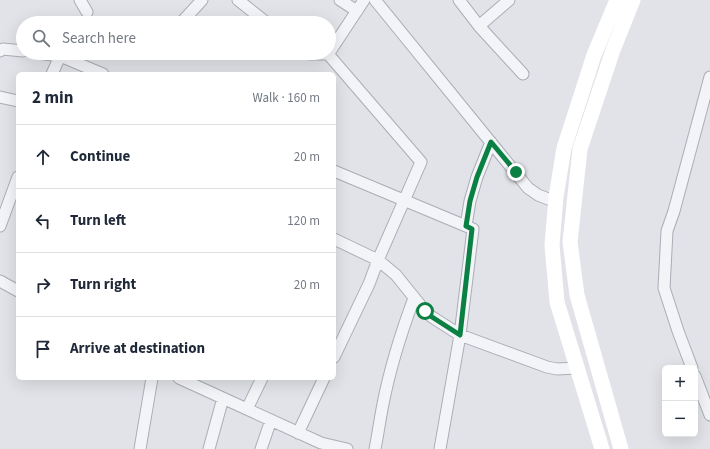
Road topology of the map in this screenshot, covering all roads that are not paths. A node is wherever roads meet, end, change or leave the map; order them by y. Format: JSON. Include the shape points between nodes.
{"nodes":[{"id":1,"x":80,"y":0,"type":"edge"},
{"id":2,"x":202,"y":0,"type":"edge"},
{"id":3,"x":238,"y":0,"type":"edge"},
{"id":4,"x":340,"y":0,"type":"edge"},
{"id":5,"x":364,"y":0,"type":"edge"},
{"id":6,"x":375,"y":0,"type":"edge"},
{"id":7,"x":458,"y":0,"type":"edge"},
{"id":8,"x":509,"y":0,"type":"edge"},
{"id":9,"x":616,"y":0,"type":"edge"},
{"id":10,"x":633,"y":0,"type":"edge"},
{"id":11,"x":357,"y":10,"type":"junction"},
{"id":12,"x":87,"y":12,"type":"dead end"},
{"id":13,"x":187,"y":16,"type":"edge"},
{"id":14,"x":258,"y":16,"type":"edge"},
{"id":15,"x":479,"y":26,"type":"junction"},
{"id":16,"x":336,"y":42,"type":"edge"},
{"id":17,"x":16,"y":50,"type":"edge"},
{"id":18,"x":0,"y":51,"type":"edge"},
{"id":19,"x":58,"y":60,"type":"edge"},
{"id":20,"x":70,"y":60,"type":"edge"},
{"id":21,"x":335,"y":60,"type":"edge"},
{"id":22,"x":53,"y":72,"type":"edge"},
{"id":23,"x":98,"y":72,"type":"edge"},
{"id":24,"x":523,"y":74,"type":"dead end"},
{"id":25,"x":710,"y":77,"type":"edge"},
{"id":26,"x":0,"y":97,"type":"edge"},
{"id":27,"x":16,"y":101,"type":"edge"},
{"id":28,"x":491,"y":142,"type":"junction"},
{"id":29,"x":336,"y":172,"type":"edge"},
{"id":30,"x":16,"y":182,"type":"edge"},
{"id":31,"x":404,"y":201,"type":"junction"},
{"id":32,"x":556,"y":202,"type":"junction"},
{"id":33,"x":0,"y":226,"type":"edge"},
{"id":34,"x":466,"y":226,"type":"junction"},
{"id":35,"x":336,"y":240,"type":"edge"},
{"id":36,"x":378,"y":260,"type":"junction"},
{"id":37,"x":0,"y":282,"type":"edge"},
{"id":38,"x":16,"y":290,"type":"edge"},
{"id":39,"x":414,"y":298,"type":"junction"},
{"id":40,"x":460,"y":335,"type":"junction"},
{"id":41,"x":336,"y":353,"type":"edge"},
{"id":42,"x":691,"y":365,"type":"edge"},
{"id":43,"x":577,"y":368,"type":"junction"},
{"id":44,"x":152,"y":380,"type":"edge"},
{"id":45,"x":183,"y":380,"type":"edge"},
{"id":46,"x":261,"y":380,"type":"edge"},
{"id":47,"x":323,"y":380,"type":"edge"},
{"id":48,"x":698,"y":384,"type":"edge"},
{"id":49,"x":223,"y":398,"type":"junction"},
{"id":50,"x":247,"y":409,"type":"junction"},
{"id":51,"x":710,"y":415,"type":"edge"},
{"id":52,"x":271,"y":420,"type":"junction"},
{"id":53,"x":298,"y":432,"type":"junction"},
{"id":54,"x":320,"y":446,"type":"edge"},
{"id":55,"x":140,"y":449,"type":"edge"},
{"id":56,"x":209,"y":449,"type":"edge"},
{"id":57,"x":261,"y":449,"type":"edge"},
{"id":58,"x":347,"y":449,"type":"edge"},
{"id":59,"x":375,"y":449,"type":"edge"},
{"id":60,"x":440,"y":449,"type":"edge"},
{"id":61,"x":602,"y":449,"type":"edge"},
{"id":62,"x":621,"y":449,"type":"edge"}],
"edges":[{"from":1,"to":12,"type":"street"},
{"from":2,"to":13,"type":"street"},
{"from":3,"to":14,"type":"street"},
{"from":4,"to":11,"type":"street"},
{"from":5,"to":11,"type":"street"},
{"from":6,"to":28,"type":"street"},
{"from":7,"to":15,"type":"street"},
{"from":8,"to":15,"type":"street"},
{"from":9,"to":32,"type":"main road","via":[[594,55],[564,148]]},
{"from":10,"to":62,"type":"main road","via":[[613,50],[580,149],[570,242],[577,295]]},
{"from":11,"to":16,"type":"street"},
{"from":15,"to":24,"type":"street"},
{"from":17,"to":18,"type":"street"},
{"from":19,"to":22,"type":"street"},
{"from":20,"to":23,"type":"street"},
{"from":21,"to":31,"type":"street","via":[[421,162]]},
{"from":25,"to":42,"type":"street","via":[[667,231],[665,259],[664,288]]},
{"from":26,"to":27,"type":"street"},
{"from":28,"to":32,"type":"street","via":[[528,188]]},
{"from":28,"to":34,"type":"street","via":[[477,177]]},
{"from":29,"to":31,"type":"street"},
{"from":30,"to":33,"type":"street"},
{"from":31,"to":34,"type":"street"},
{"from":31,"to":36,"type":"street"},
{"from":32,"to":43,"type":"main road","via":[[552,246],[557,302]]},
{"from":34,"to":40,"type":"street","via":[[472,229]]},
{"from":35,"to":36,"type":"street"},
{"from":36,"to":39,"type":"street","via":[[396,275]]},
{"from":36,"to":41,"type":"street"},
{"from":37,"to":38,"type":"street"},
{"from":39,"to":40,"type":"street","via":[[432,317]]},
{"from":39,"to":59,"type":"street","via":[[393,362]]},
{"from":40,"to":43,"type":"street","via":[[547,367]]},
{"from":40,"to":60,"type":"street"},
{"from":43,"to":61,"type":"main road"},
{"from":44,"to":55,"type":"street"},
{"from":45,"to":49,"type":"street"},
{"from":46,"to":50,"type":"street"},
{"from":47,"to":53,"type":"street"},
{"from":48,"to":51,"type":"street"},
{"from":49,"to":50,"type":"street"},
{"from":49,"to":56,"type":"street"},
{"from":50,"to":52,"type":"street"},
{"from":52,"to":53,"type":"street"},
{"from":52,"to":57,"type":"street"},
{"from":53,"to":54,"type":"street"},
{"from":54,"to":58,"type":"street"}]}
